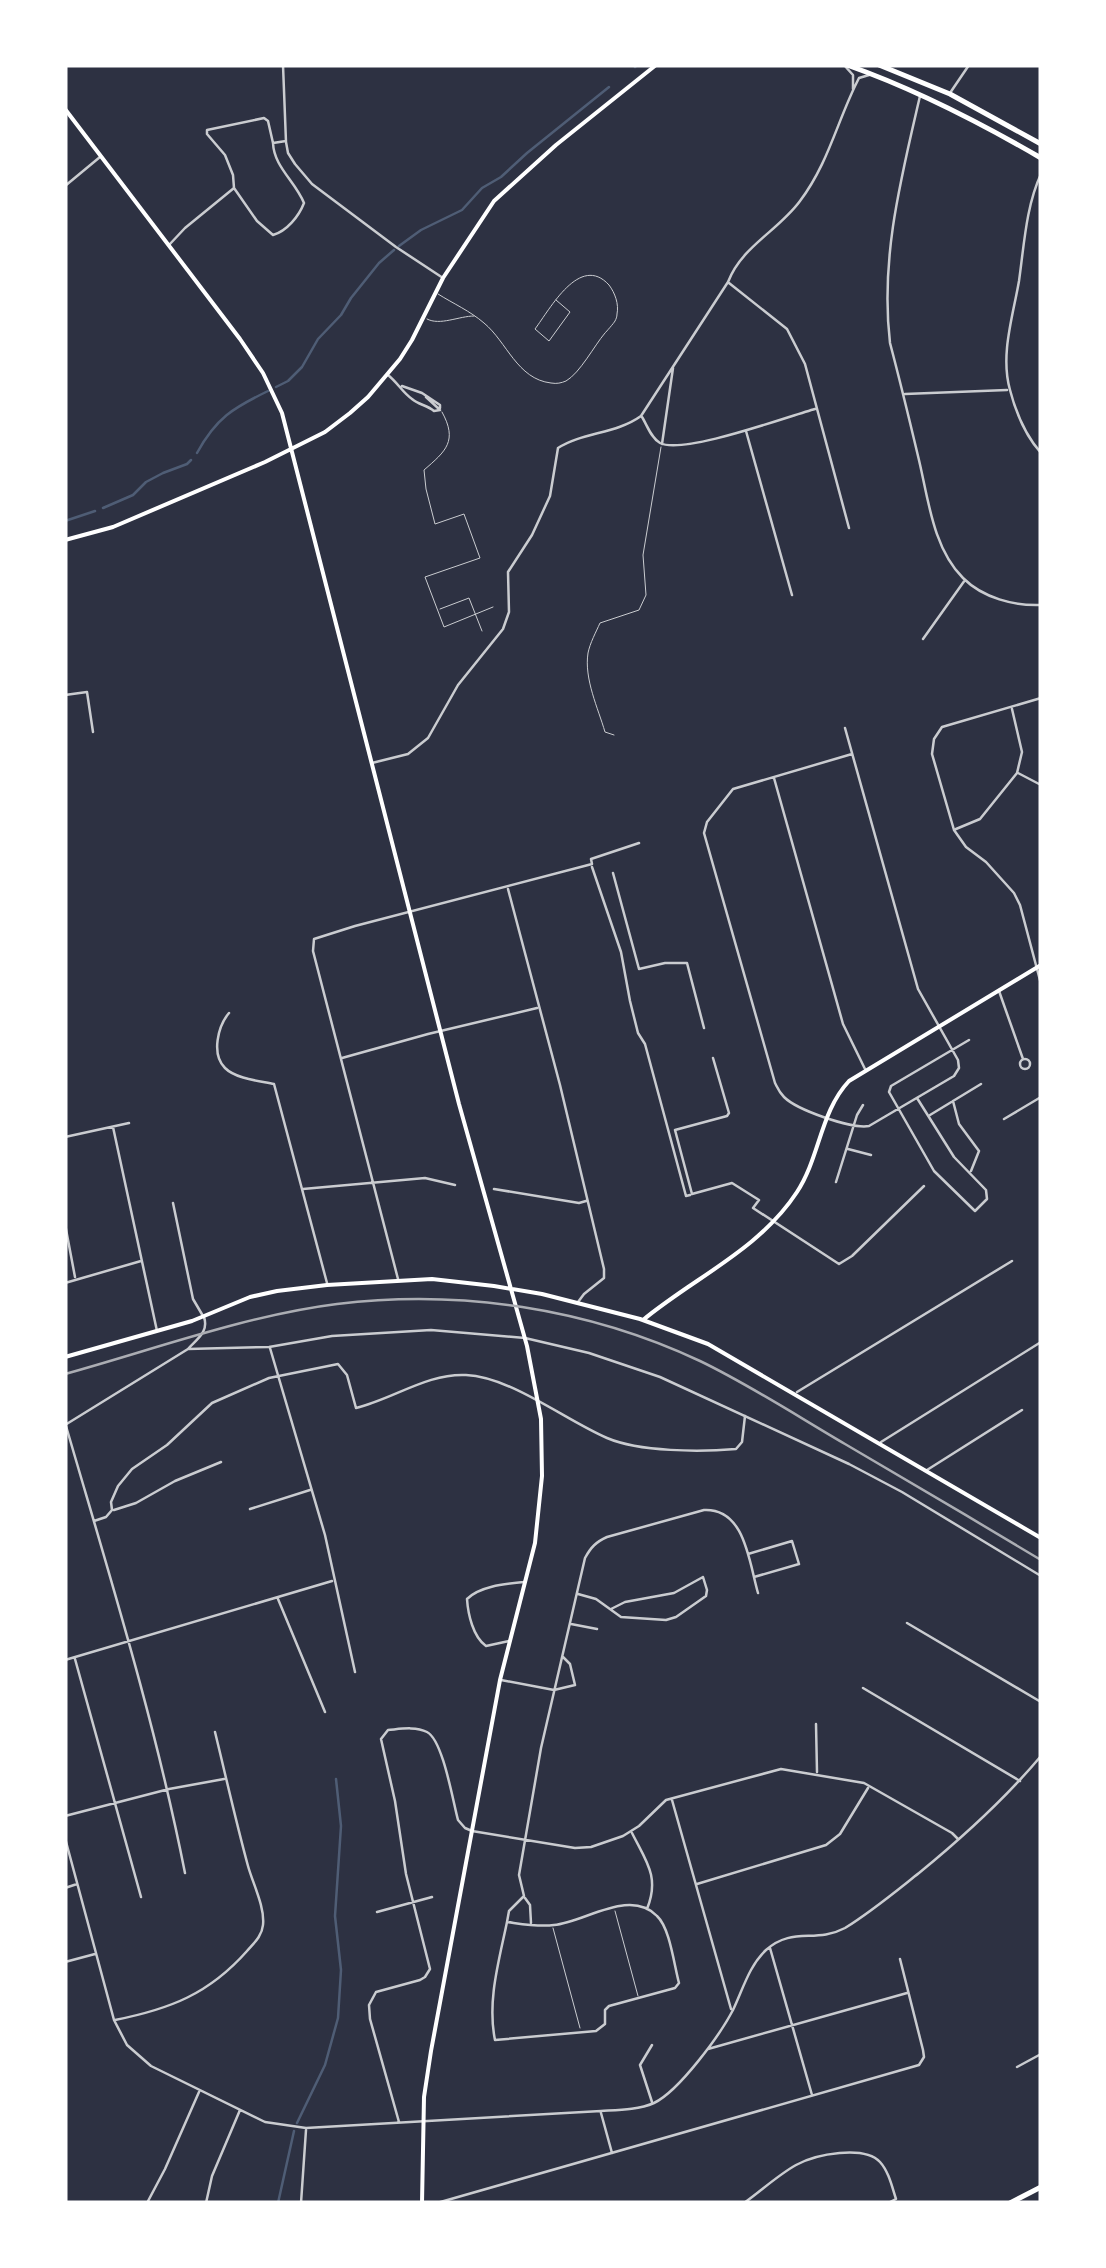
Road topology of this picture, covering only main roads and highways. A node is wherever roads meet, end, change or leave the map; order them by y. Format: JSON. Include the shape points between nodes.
{"nodes":[{"id":1,"x":656,"y":65,"type":"edge"},
{"id":2,"x":845,"y":65,"type":"edge"},
{"id":3,"x":879,"y":65,"type":"edge"},
{"id":4,"x":65,"y":109,"type":"edge"},
{"id":5,"x":1041,"y":141,"type":"edge"},
{"id":6,"x":1041,"y":158,"type":"edge"},
{"id":7,"x":292,"y":450,"type":"junction"},
{"id":8,"x":65,"y":540,"type":"edge"},
{"id":9,"x":1038,"y":966,"type":"edge"},
{"id":10,"x":511,"y":1288,"type":"junction"},
{"id":11,"x":644,"y":1320,"type":"junction"},
{"id":12,"x":65,"y":1358,"type":"edge"},
{"id":13,"x":1041,"y":1538,"type":"edge"},
{"id":14,"x":1041,"y":2188,"type":"edge"},
{"id":15,"x":422,"y":2203,"type":"edge"},
{"id":16,"x":1010,"y":2203,"type":"edge"}],
"edges":[{"from":1,"to":7,"type":"main road","via":[[494,201],[388,374],[350,413]]},
{"from":2,"to":6,"type":"highway","via":[[920,95]]},
{"from":3,"to":5,"type":"highway"},
{"from":4,"to":7,"type":"main road","via":[[263,372]]},
{"from":7,"to":8,"type":"main road","via":[[113,527]]},
{"from":7,"to":10,"type":"main road"},
{"from":9,"to":11,"type":"main road","via":[[849,1081],[826,1116],[807,1175],[773,1221]]},
{"from":10,"to":11,"type":"main road"},
{"from":10,"to":12,"type":"main road","via":[[432,1279],[261,1294]]},
{"from":10,"to":15,"type":"main road","via":[[539,1402],[542,1492],[431,2052]]},
{"from":11,"to":13,"type":"main road","via":[[708,1344]]},
{"from":14,"to":16,"type":"highway"}]}
